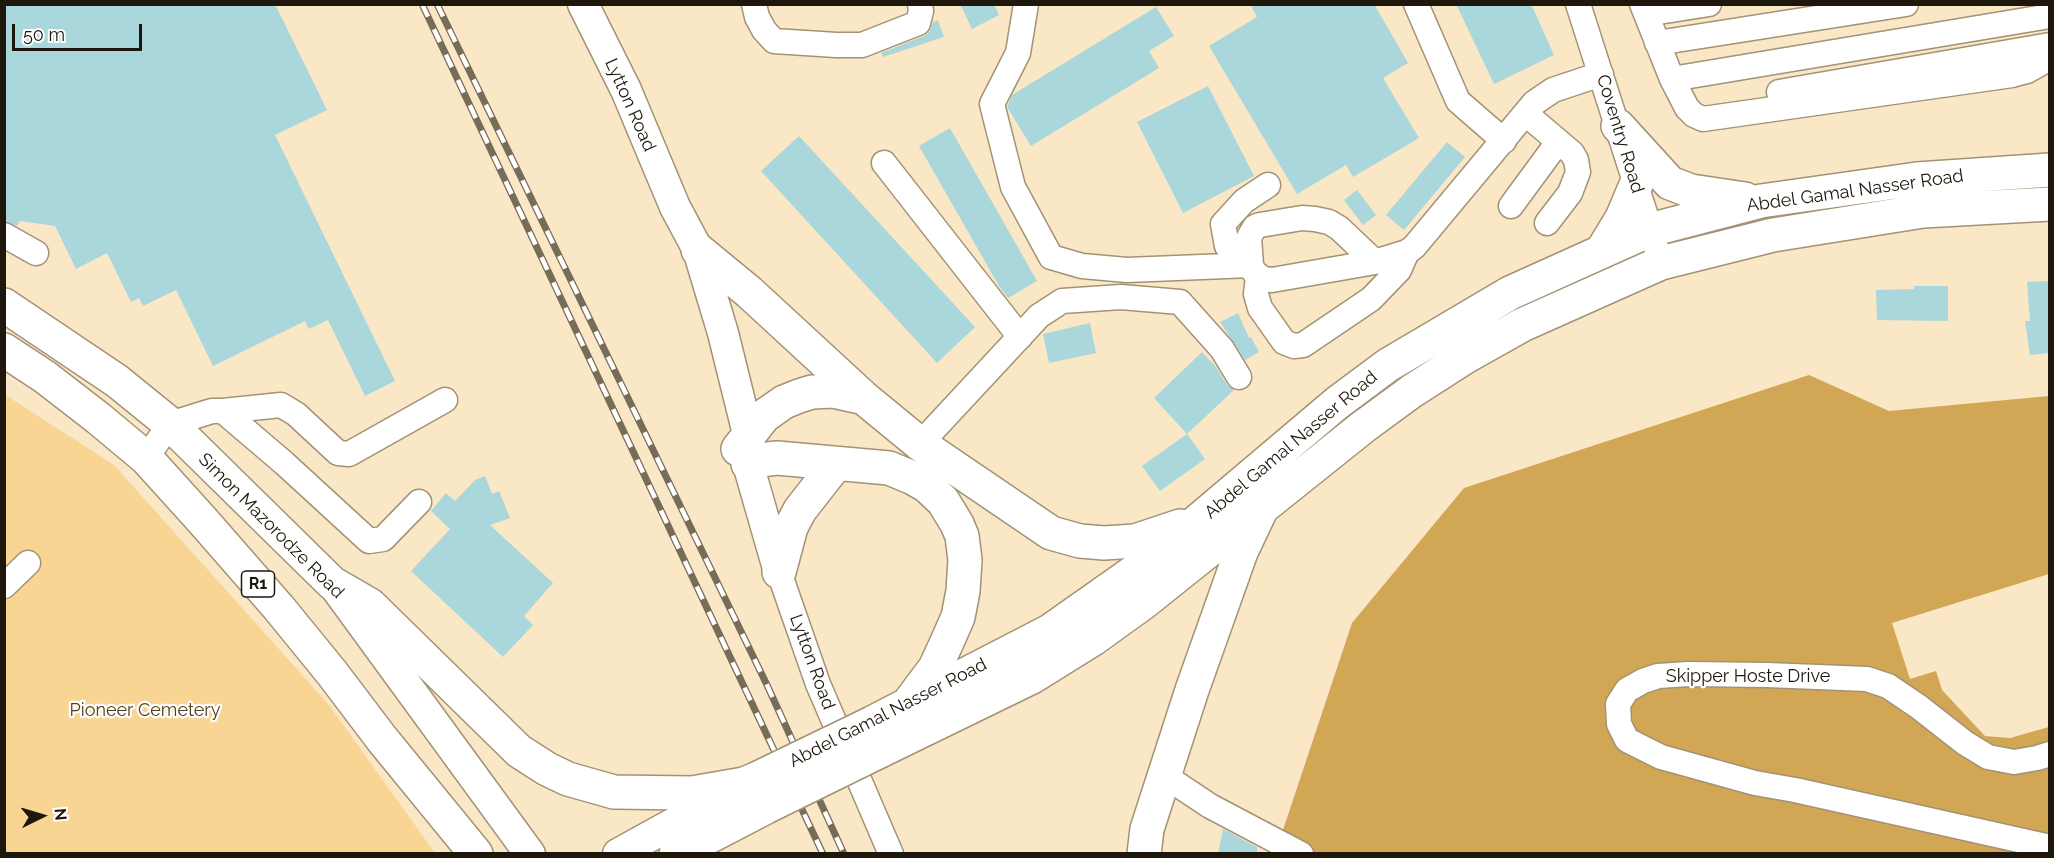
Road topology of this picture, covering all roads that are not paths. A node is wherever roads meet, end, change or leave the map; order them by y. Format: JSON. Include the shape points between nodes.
{"nodes":[{"id":1,"x":583,"y":4,"type":"edge"},
{"id":2,"x":754,"y":4,"type":"edge"},
{"id":3,"x":920,"y":4,"type":"edge"},
{"id":4,"x":1026,"y":4,"type":"edge"},
{"id":5,"x":1416,"y":4,"type":"edge"},
{"id":6,"x":1578,"y":4,"type":"edge"},
{"id":7,"x":1709,"y":4,"type":"edge"},
{"id":8,"x":1906,"y":4,"type":"edge"},
{"id":9,"x":1644,"y":9,"type":"edge"},
{"id":10,"x":2049,"y":16,"type":"edge"},
{"id":11,"x":1657,"y":43,"type":"junction"},
{"id":12,"x":2049,"y":45,"type":"edge"},
{"id":13,"x":2049,"y":58,"type":"edge"},
{"id":14,"x":1601,"y":74,"type":"junction"},
{"id":15,"x":1672,"y":79,"type":"junction"},
{"id":16,"x":1688,"y":108,"type":"junction"},
{"id":17,"x":1526,"y":114,"type":"junction"},
{"id":18,"x":1618,"y":126,"type":"junction"},
{"id":19,"x":1504,"y":141,"type":"junction"},
{"id":20,"x":1558,"y":142,"type":"junction"},
{"id":21,"x":884,"y":163,"type":"dead end"},
{"id":22,"x":2049,"y":170,"type":"edge"},
{"id":23,"x":1268,"y":185,"type":"dead end"},
{"id":24,"x":1636,"y":185,"type":"junction"},
{"id":25,"x":1761,"y":201,"type":"junction"},
{"id":26,"x":2049,"y":204,"type":"edge"},
{"id":27,"x":1511,"y":206,"type":"dead end"},
{"id":28,"x":675,"y":207,"type":"junction"},
{"id":29,"x":1547,"y":223,"type":"dead end"},
{"id":30,"x":1650,"y":230,"type":"junction"},
{"id":31,"x":4,"y":235,"type":"edge"},
{"id":32,"x":698,"y":250,"type":"junction"},
{"id":33,"x":1602,"y":251,"type":"junction"},
{"id":34,"x":1407,"y":252,"type":"junction"},
{"id":35,"x":36,"y":253,"type":"dead end"},
{"id":36,"x":1375,"y":262,"type":"junction"},
{"id":37,"x":1661,"y":263,"type":"junction"},
{"id":38,"x":1254,"y":271,"type":"junction"},
{"id":39,"x":4,"y":306,"type":"edge"},
{"id":40,"x":1020,"y":337,"type":"junction"},
{"id":41,"x":4,"y":350,"type":"edge"},
{"id":42,"x":1239,"y":377,"type":"dead end"},
{"id":43,"x":864,"y":398,"type":"junction"},
{"id":44,"x":445,"y":400,"type":"dead end"},
{"id":45,"x":223,"y":411,"type":"junction"},
{"id":46,"x":170,"y":424,"type":"junction"},
{"id":47,"x":920,"y":444,"type":"junction"},
{"id":48,"x":745,"y":449,"type":"junction"},
{"id":49,"x":146,"y":458,"type":"junction"},
{"id":50,"x":836,"y":464,"type":"junction"},
{"id":51,"x":419,"y":502,"type":"dead end"},
{"id":52,"x":1262,"y":507,"type":"junction"},
{"id":53,"x":1204,"y":518,"type":"junction"},
{"id":54,"x":28,"y":563,"type":"dead end"},
{"id":55,"x":779,"y":572,"type":"junction"},
{"id":56,"x":332,"y":583,"type":"junction"},
{"id":57,"x":4,"y":586,"type":"edge"},
{"id":58,"x":907,"y":706,"type":"junction"},
{"id":59,"x":876,"y":737,"type":"junction"},
{"id":60,"x":2049,"y":754,"type":"edge"},
{"id":61,"x":1165,"y":776,"type":"junction"},
{"id":62,"x":756,"y":790,"type":"junction"},
{"id":63,"x":2049,"y":847,"type":"edge"},
{"id":64,"x":476,"y":854,"type":"edge"},
{"id":65,"x":530,"y":854,"type":"edge"},
{"id":66,"x":618,"y":854,"type":"edge"},
{"id":67,"x":676,"y":854,"type":"edge"},
{"id":68,"x":891,"y":854,"type":"edge"},
{"id":69,"x":1144,"y":854,"type":"edge"},
{"id":70,"x":1301,"y":854,"type":"edge"}],
"edges":[{"from":1,"to":28,"type":"main road","name":"Lytton Road","via":[[626,90]]},
{"from":2,"to":3,"type":"street","via":[[757,17],[774,42],[836,45],[862,45],[918,23]]},
{"from":4,"to":38,"type":"street","via":[[1018,53],[992,104],[1013,187],[1051,257],[1083,266],[1127,270]]},
{"from":5,"to":19,"type":"street","via":[[1458,101]]},
{"from":6,"to":14,"type":"street","name":"Coventry Road"},
{"from":7,"to":9,"type":"street"},
{"from":8,"to":11,"type":"street"},
{"from":9,"to":11,"type":"street"},
{"from":10,"to":15,"type":"street"},
{"from":11,"to":15,"type":"street"},
{"from":12,"to":16,"type":"street"},
{"from":13,"to":16,"type":"street","via":[[2012,75],[1703,119]]},
{"from":14,"to":17,"type":"street","via":[[1553,90]]},
{"from":14,"to":18,"type":"street","name":"Coventry Road"},
{"from":15,"to":16,"type":"street"},
{"from":17,"to":19,"type":"street"},
{"from":17,"to":20,"type":"street"},
{"from":18,"to":24,"type":"street","name":"Coventry Road"},
{"from":18,"to":25,"type":"highway","via":[[1679,188]]},
{"from":19,"to":34,"type":"street"},
{"from":20,"to":27,"type":"street"},
{"from":20,"to":29,"type":"street","via":[[1572,153],[1578,172],[1570,193]]},
{"from":21,"to":40,"type":"street"},
{"from":22,"to":25,"type":"highway","name":"Abdel Gamal Nasser Road","via":[[1917,179]]},
{"from":23,"to":38,"type":"street","via":[[1244,201],[1223,224],[1227,246]]},
{"from":24,"to":30,"type":"street","name":"Coventry Road"},
{"from":24,"to":33,"type":"highway"},
{"from":25,"to":30,"type":"highway","name":"Abdel Gamal Nasser Road"},
{"from":26,"to":37,"type":"highway","name":"Abdel Gamal Nasser Road","via":[[1888,216],[1773,235]]},
{"from":28,"to":32,"type":"main road","name":"Lytton Road"},
{"from":28,"to":48,"type":"main road","name":"Lytton Road","via":[[727,428]]},
{"from":30,"to":33,"type":"highway","name":"Abdel Gamal Nasser Road"},
{"from":30,"to":37,"type":"street","name":"Coventry Road"},
{"from":31,"to":35,"type":"street"},
{"from":32,"to":43,"type":"highway"},
{"from":32,"to":48,"type":"main road","name":"Lytton Road","via":[[723,333]]},
{"from":33,"to":53,"type":"highway","name":"Abdel Gamal Nasser Road","via":[[1509,293],[1388,365],[1337,403]]},
{"from":34,"to":36,"type":"street"},
{"from":34,"to":38,"type":"street","via":[[1399,270],[1371,300],[1303,345],[1284,342],[1260,308]]},
{"from":36,"to":38,"type":"street","via":[[1280,280],[1263,279]]},
{"from":36,"to":38,"type":"street","via":[[1339,228],[1322,220],[1302,218],[1254,227],[1249,237]]},
{"from":37,"to":52,"type":"highway","name":"Abdel Gamal Nasser Road","via":[[1522,325],[1466,357],[1363,427]]},
{"from":39,"to":46,"type":"highway","name":"Simon Mazorodze Road","via":[[117,381]]},
{"from":40,"to":42,"type":"street","via":[[1039,316],[1062,301],[1121,297],[1180,302],[1222,348]]},
{"from":40,"to":47,"type":"street"},
{"from":41,"to":49,"type":"highway","number":"R1","via":[[45,377]]},
{"from":43,"to":47,"type":"highway"},
{"from":43,"to":48,"type":"highway","via":[[833,390],[799,396],[771,411]]},
{"from":44,"to":45,"type":"street","via":[[349,454],[338,453],[281,405]]},
{"from":45,"to":46,"type":"street"},
{"from":45,"to":51,"type":"street","via":[[369,541],[383,539]]},
{"from":46,"to":49,"type":"street"},
{"from":46,"to":56,"type":"highway","name":"Simon Mazorodze Road"},
{"from":47,"to":53,"type":"highway","via":[[1037,525],[1080,541],[1136,542]]},
{"from":48,"to":50,"type":"highway","via":[[760,460]]},
{"from":48,"to":55,"type":"main road","name":"Lytton Road"},
{"from":49,"to":64,"type":"highway","number":"R1","via":[[332,673]]},
{"from":50,"to":55,"type":"highway","via":[[791,527]]},
{"from":50,"to":58,"type":"highway","via":[[889,468],[927,486],[943,501],[962,536],[963,591],[958,617],[935,668]]},
{"from":52,"to":59,"type":"highway","name":"Abdel Gamal Nasser Road","via":[[1143,603],[1032,677]]},
{"from":52,"to":61,"type":"highway","via":[[1241,552]]},
{"from":53,"to":58,"type":"highway","name":"Abdel Gamal Nasser Road","via":[[1050,631]]},
{"from":54,"to":57,"type":"street"},
{"from":55,"to":68,"type":"street","name":"Lytton Road","via":[[818,684]]},
{"from":56,"to":62,"type":"highway","via":[[370,605],[519,751],[568,780],[614,792]]},
{"from":56,"to":65,"type":"main road","name":"Simon Mazorodze Road"},
{"from":58,"to":59,"type":"highway","name":"Abdel Gamal Nasser Road"},
{"from":59,"to":62,"type":"highway","name":"Abdel Gamal Nasser Road","bridge":true},
{"from":60,"to":63,"type":"street","name":"Skipper Hoste Drive","via":[[2014,762],[1988,757],[1888,686],[1867,679],[1658,676],[1627,690],[1618,704],[1619,724],[1627,740],[1660,757],[1755,783]]},
{"from":61,"to":69,"type":"highway","via":[[1147,829]]},
{"from":61,"to":70,"type":"street","via":[[1210,806]]},
{"from":62,"to":66,"type":"main road","name":"Abdel Gamal Nasser Road"},
{"from":62,"to":67,"type":"highway","name":"Abdel Gamal Nasser Road"}]}
